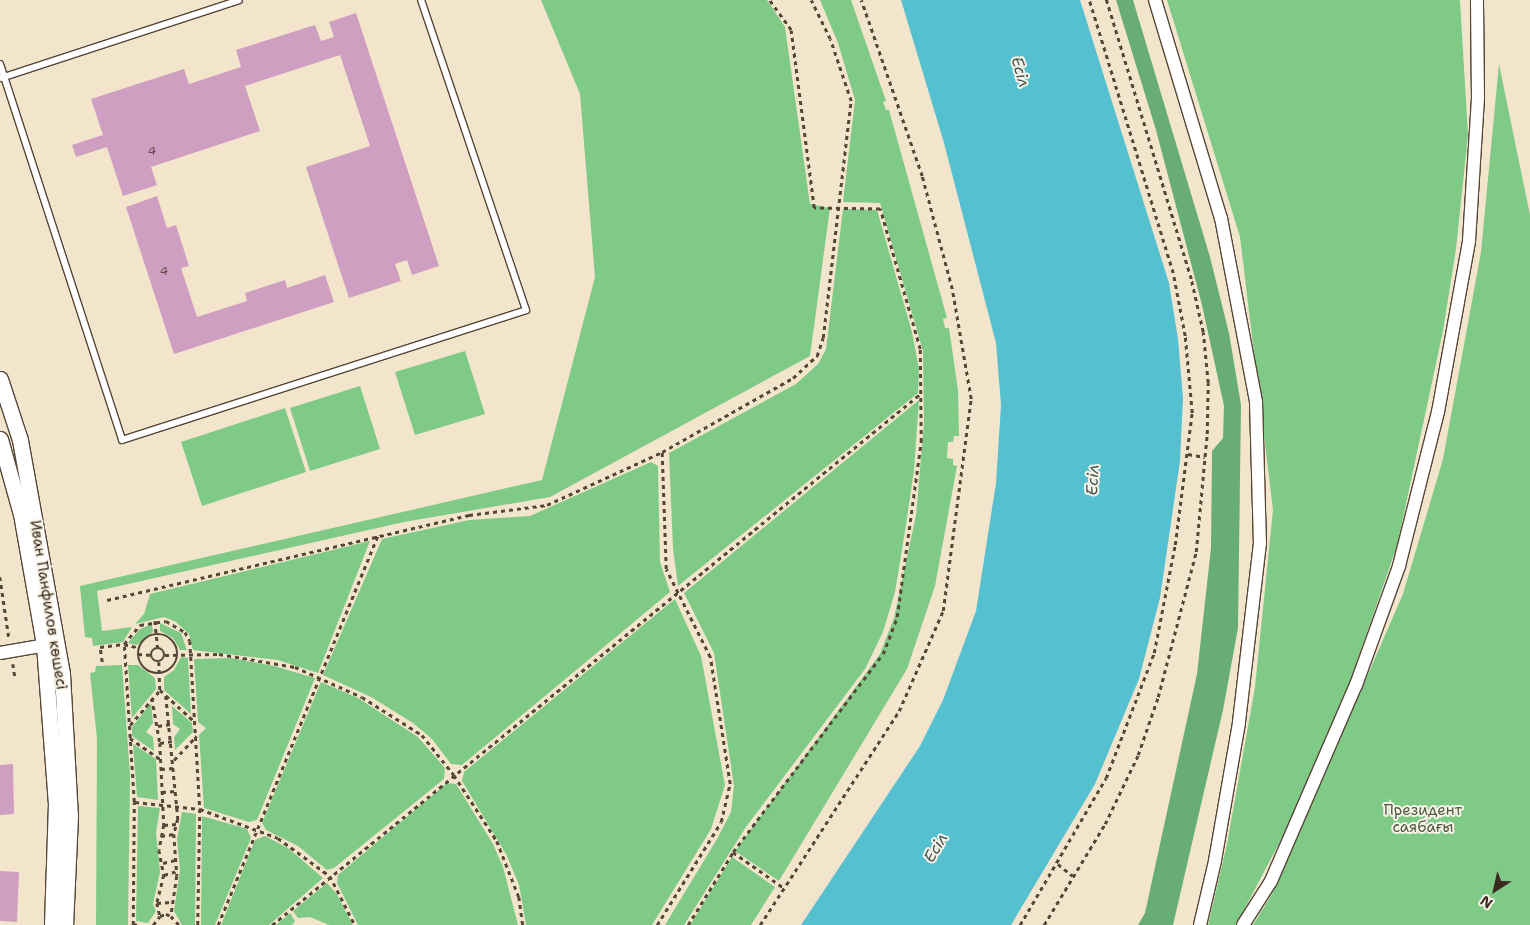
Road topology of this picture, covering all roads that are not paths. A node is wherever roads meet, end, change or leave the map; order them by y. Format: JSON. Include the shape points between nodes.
{"nodes":[{"id":1,"x":240,"y":0,"type":"edge"},
{"id":2,"x":421,"y":0,"type":"edge"},
{"id":3,"x":1155,"y":0,"type":"edge"},
{"id":4,"x":1477,"y":0,"type":"edge"},
{"id":5,"x":0,"y":64,"type":"edge"},
{"id":6,"x":2,"y":78,"type":"edge"},
{"id":7,"x":0,"y":379,"type":"edge"},
{"id":8,"x":0,"y":439,"type":"edge"},
{"id":9,"x":50,"y":644,"type":"junction"},
{"id":10,"x":6,"y":652,"type":"edge"},
{"id":11,"x":52,"y":925,"type":"edge"},
{"id":12,"x":65,"y":925,"type":"edge"},
{"id":13,"x":1200,"y":925,"type":"edge"},
{"id":14,"x":1244,"y":925,"type":"edge"}],
"edges":[{"from":1,"to":6,"type":"lane"},
{"from":2,"to":6,"type":"lane","via":[[526,310],[122,440]]},
{"from":3,"to":13,"type":"street","via":[[1221,218],[1256,402],[1260,543],[1239,723],[1215,861]]},
{"from":4,"to":14,"type":"street","via":[[1478,98],[1469,241],[1438,412],[1399,566],[1356,685],[1271,881]]},
{"from":5,"to":6,"type":"lane"},
{"from":7,"to":9,"type":"street","name":"Иван Панфилов көшесі","via":[[20,440]]},
{"from":8,"to":9,"type":"street","name":"Иван Панфилов көшесі","via":[[21,514]]},
{"from":9,"to":10,"type":"street"},
{"from":9,"to":11,"type":"street","name":"Иван Панфилов көшесі","via":[[56,803]]},
{"from":9,"to":12,"type":"street","name":"Иван Панфилов көшесі","via":[[62,674],[70,816]]}]}
